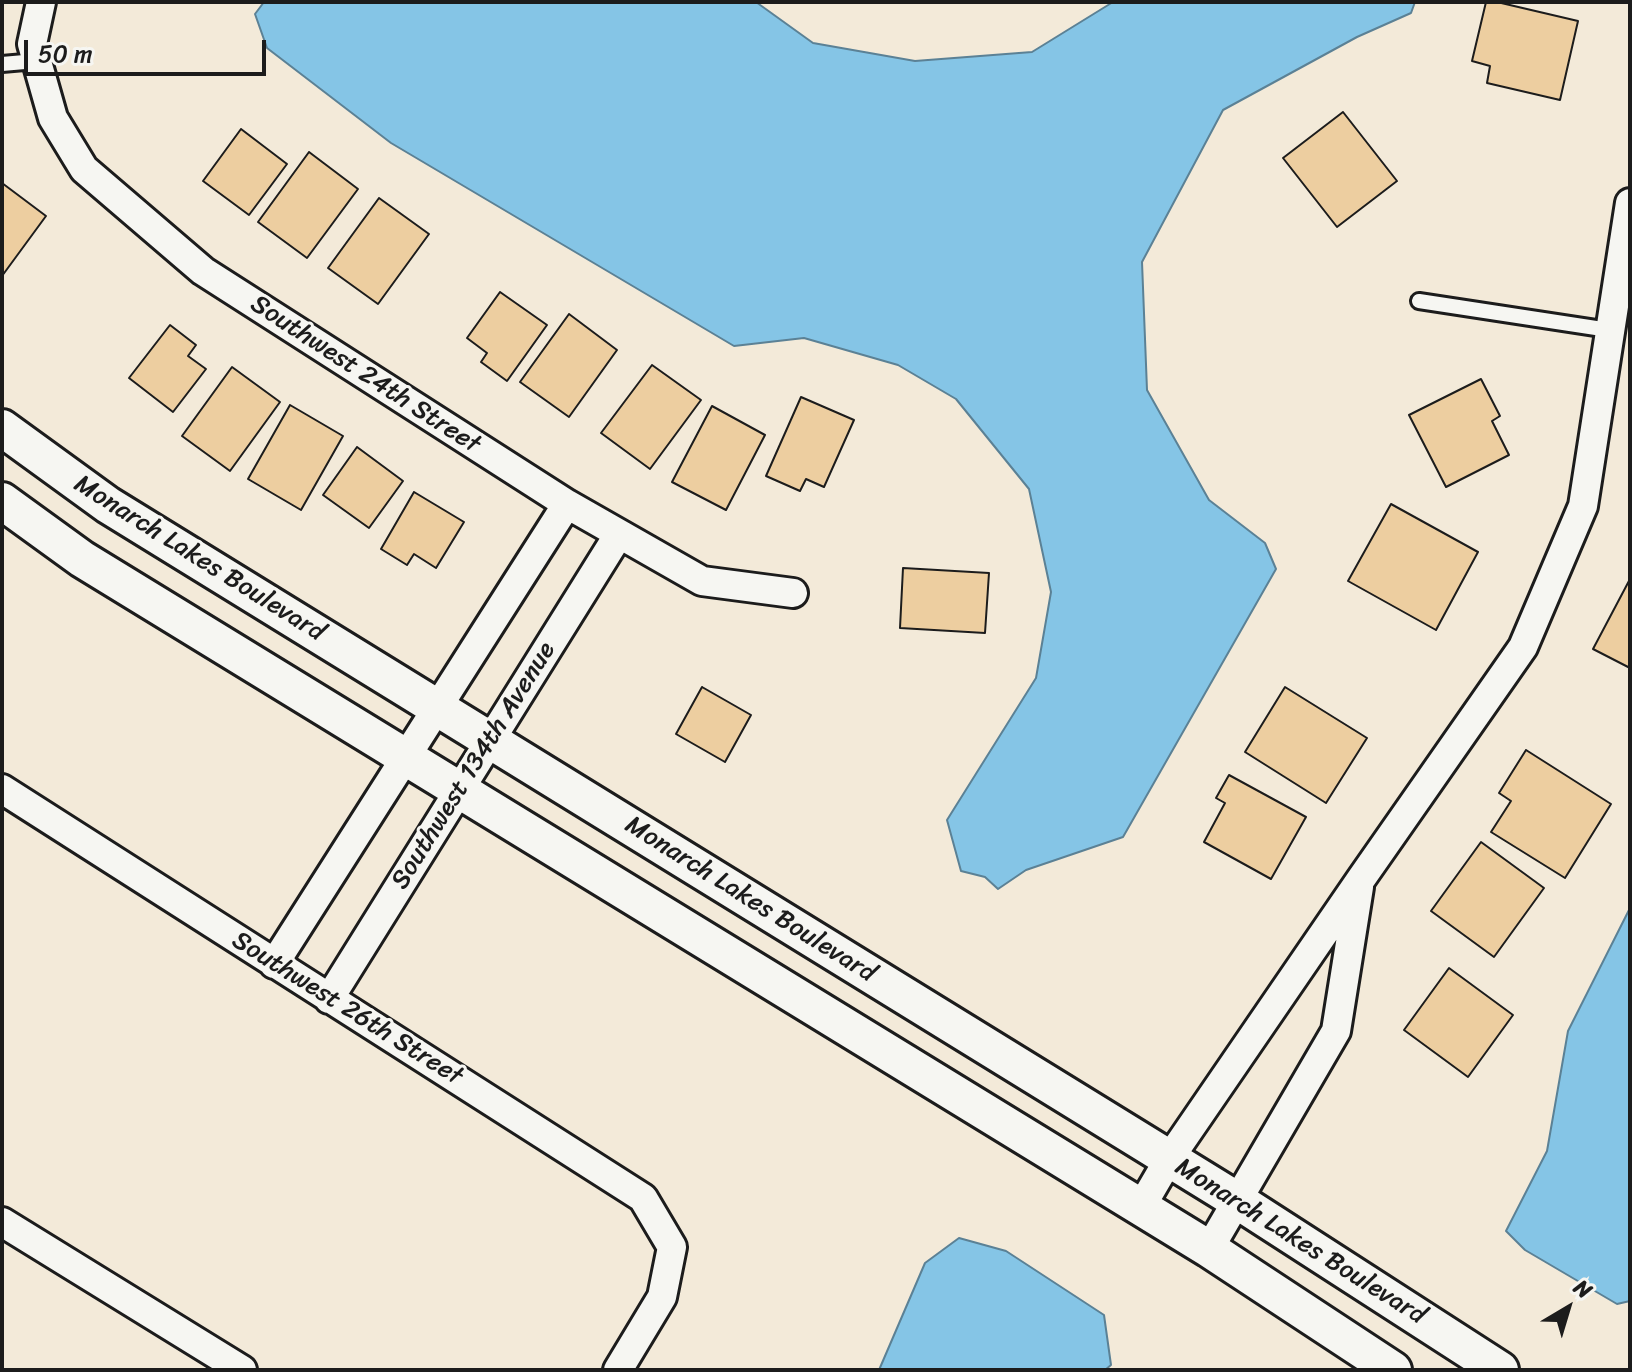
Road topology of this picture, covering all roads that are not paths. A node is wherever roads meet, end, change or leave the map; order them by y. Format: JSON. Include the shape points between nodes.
{"nodes":[{"id":1,"x":41,"y":2,"type":"edge"},
{"id":2,"x":34,"y":52,"type":"junction"},
{"id":3,"x":2,"y":64,"type":"edge"},
{"id":4,"x":1630,"y":203,"type":"edge"},
{"id":5,"x":1419,"y":301,"type":"dead end"},
{"id":6,"x":1609,"y":330,"type":"junction"},
{"id":7,"x":2,"y":428,"type":"edge"},
{"id":8,"x":2,"y":501,"type":"edge"},
{"id":9,"x":567,"y":504,"type":"junction"},
{"id":10,"x":619,"y":534,"type":"junction"},
{"id":11,"x":793,"y":593,"type":"dead end"},
{"id":12,"x":438,"y":707,"type":"junction"},
{"id":13,"x":490,"y":740,"type":"junction"},
{"id":14,"x":406,"y":758,"type":"junction"},
{"id":15,"x":2,"y":789,"type":"edge"},
{"id":16,"x":458,"y":791,"type":"junction"},
{"id":17,"x":1361,"y":879,"type":"junction"},
{"id":18,"x":274,"y":964,"type":"junction"},
{"id":19,"x":329,"y":999,"type":"junction"},
{"id":20,"x":1169,"y":1159,"type":"junction"},
{"id":21,"x":1238,"y":1201,"type":"junction"},
{"id":22,"x":1141,"y":1207,"type":"junction"},
{"id":23,"x":2,"y":1222,"type":"edge"},
{"id":24,"x":1209,"y":1249,"type":"junction"},
{"id":25,"x":242,"y":1370,"type":"edge"},
{"id":26,"x":618,"y":1370,"type":"edge"},
{"id":27,"x":1393,"y":1370,"type":"edge"},
{"id":28,"x":1500,"y":1370,"type":"edge"}],
"edges":[{"from":1,"to":2,"type":"street"},
{"from":2,"to":3,"type":"lane"},
{"from":2,"to":9,"type":"street","name":"Southwest 24th Street","via":[[53,118],[84,169],[203,271]]},
{"from":4,"to":6,"type":"street"},
{"from":5,"to":6,"type":"lane"},
{"from":6,"to":17,"type":"street","via":[[1583,506],[1523,647]]},
{"from":7,"to":12,"type":"street","name":"Monarch Lakes Boulevard","via":[[108,505]]},
{"from":8,"to":14,"type":"street","name":"Monarch Lakes Boulevard","via":[[82,559]]},
{"from":9,"to":10,"type":"street","name":"Southwest 24th Street"},
{"from":9,"to":12,"type":"street"},
{"from":10,"to":11,"type":"street","name":"Southwest 24th Street","via":[[702,581]]},
{"from":10,"to":13,"type":"street","name":"Southwest 134th Avenue"},
{"from":12,"to":13,"type":"street","name":"Monarch Lakes Boulevard"},
{"from":12,"to":14,"type":"street"},
{"from":13,"to":16,"type":"street","name":"Southwest 134th Avenue"},
{"from":13,"to":20,"type":"street","name":"Monarch Lakes Boulevard"},
{"from":14,"to":16,"type":"street","name":"Monarch Lakes Boulevard"},
{"from":14,"to":18,"type":"street"},
{"from":15,"to":18,"type":"street","name":"Southwest 26th Street"},
{"from":16,"to":19,"type":"street","name":"Southwest 134th Avenue"},
{"from":16,"to":22,"type":"street","name":"Monarch Lakes Boulevard"},
{"from":17,"to":20,"type":"street"},
{"from":17,"to":21,"type":"street","via":[[1336,1031]]},
{"from":18,"to":19,"type":"street","name":"Southwest 26th Street"},
{"from":19,"to":26,"type":"street","name":"Southwest 26th Street","via":[[643,1198],[672,1247],[662,1297]]},
{"from":20,"to":21,"type":"street","name":"Monarch Lakes Boulevard"},
{"from":20,"to":22,"type":"street"},
{"from":21,"to":24,"type":"street"},
{"from":21,"to":28,"type":"street","name":"Monarch Lakes Boulevard"},
{"from":22,"to":24,"type":"street","name":"Monarch Lakes Boulevard"},
{"from":23,"to":25,"type":"street"},
{"from":24,"to":27,"type":"street","name":"Monarch Lakes Boulevard"}]}
